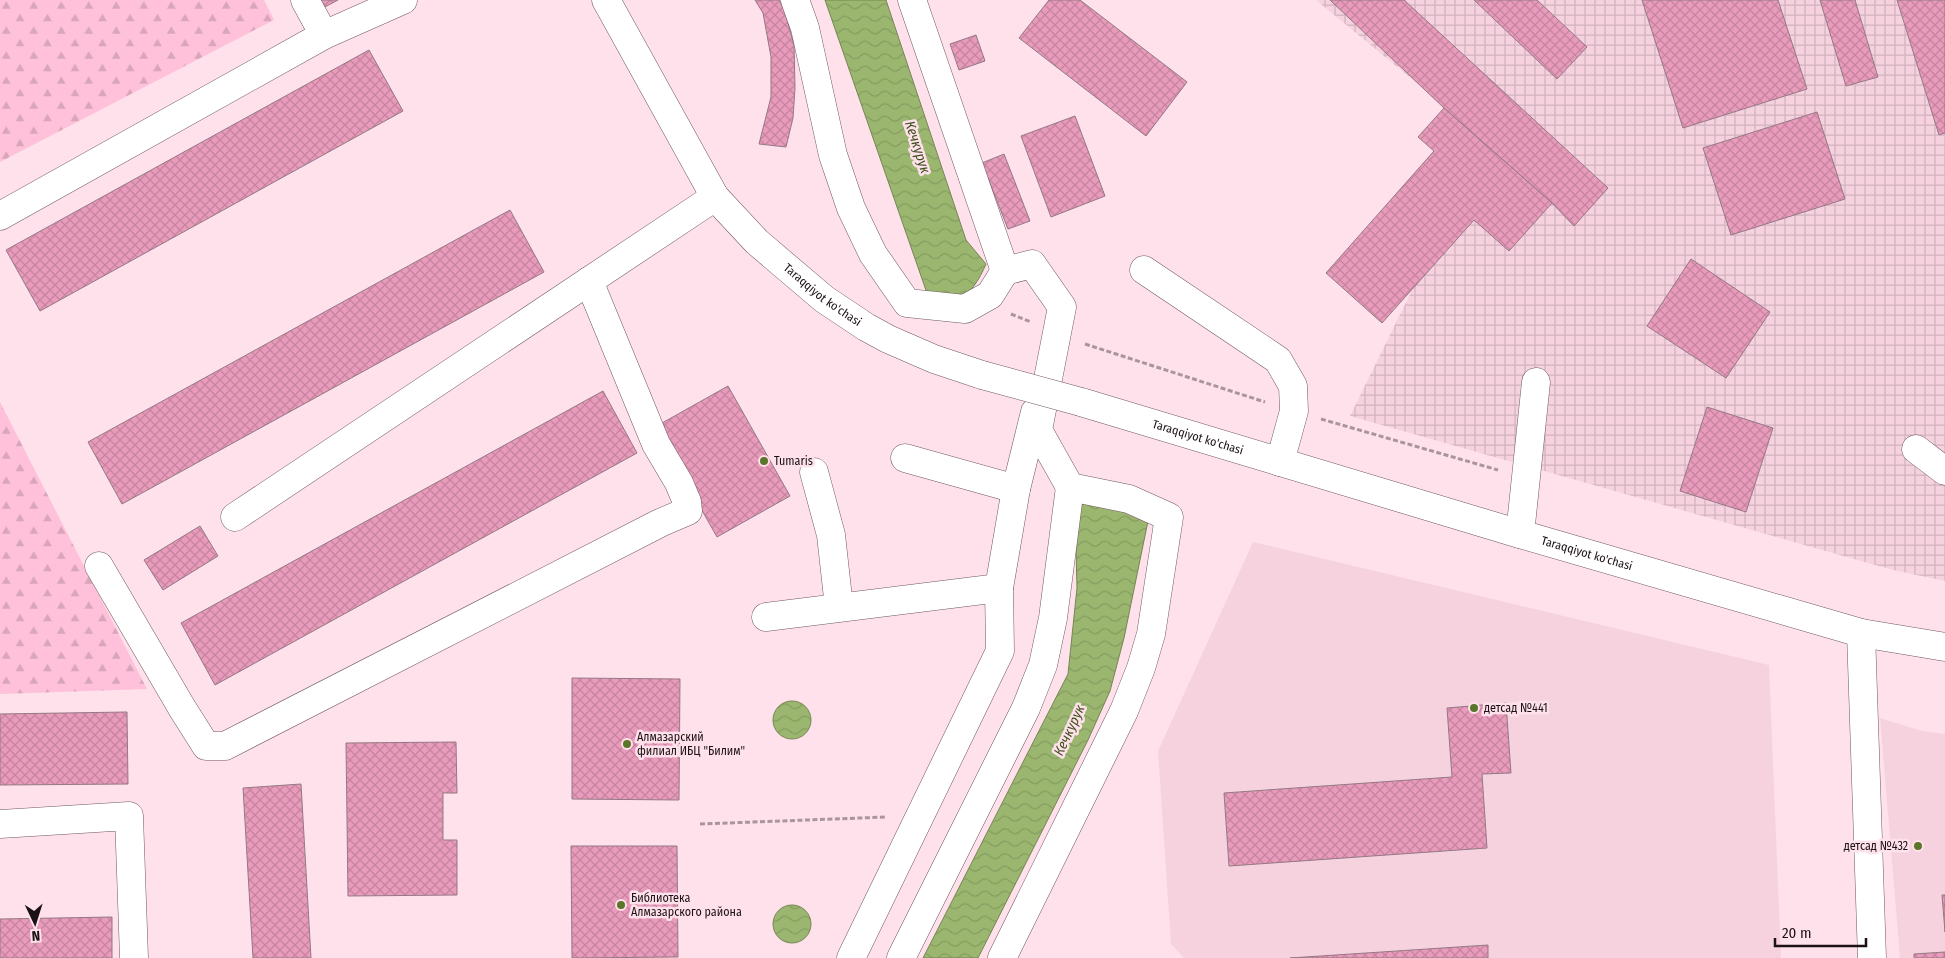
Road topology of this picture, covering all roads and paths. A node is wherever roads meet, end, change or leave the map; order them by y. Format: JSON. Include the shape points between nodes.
{"nodes":[{"id":1,"x":305,"y":0,"type":"edge"},
{"id":2,"x":403,"y":0,"type":"edge"},
{"id":3,"x":606,"y":0,"type":"edge"},
{"id":4,"x":795,"y":0,"type":"edge"},
{"id":5,"x":912,"y":0,"type":"edge"},
{"id":6,"x":324,"y":35,"type":"junction"},
{"id":7,"x":715,"y":197,"type":"junction"},
{"id":8,"x":0,"y":216,"type":"edge"},
{"id":9,"x":1144,"y":270,"type":"dead end"},
{"id":10,"x":1005,"y":271,"type":"junction"},
{"id":11,"x":589,"y":281,"type":"junction"},
{"id":12,"x":981,"y":300,"type":"junction"},
{"id":13,"x":1056,"y":334,"type":"junction"},
{"id":14,"x":1536,"y":382,"type":"dead end"},
{"id":15,"x":1040,"y":391,"type":"junction"},
{"id":16,"x":1294,"y":411,"type":"junction"},
{"id":17,"x":1916,"y":449,"type":"dead end"},
{"id":18,"x":905,"y":458,"type":"dead end"},
{"id":19,"x":1280,"y":462,"type":"junction"},
{"id":20,"x":814,"y":472,"type":"dead end"},
{"id":21,"x":1945,"y":472,"type":"edge"},
{"id":22,"x":1527,"y":479,"type":"junction"},
{"id":23,"x":1070,"y":487,"type":"junction"},
{"id":24,"x":1016,"y":489,"type":"junction"},
{"id":25,"x":235,"y":516,"type":"dead end"},
{"id":26,"x":1520,"y":534,"type":"junction"},
{"id":27,"x":99,"y":566,"type":"dead end"},
{"id":28,"x":999,"y":588,"type":"junction"},
{"id":29,"x":839,"y":607,"type":"junction"},
{"id":30,"x":766,"y":616,"type":"dead end"},
{"id":31,"x":1861,"y":633,"type":"junction"},
{"id":32,"x":1945,"y":647,"type":"edge"},
{"id":33,"x":920,"y":816,"type":"junction"},
{"id":34,"x":0,"y":824,"type":"edge"},
{"id":35,"x":700,"y":824,"type":"dead end"},
{"id":36,"x":134,"y":958,"type":"edge"},
{"id":37,"x":851,"y":958,"type":"edge"},
{"id":38,"x":901,"y":958,"type":"edge"},
{"id":39,"x":1002,"y":958,"type":"edge"},
{"id":40,"x":1872,"y":958,"type":"edge"}],
"edges":[{"from":1,"to":6,"type":"street"},
{"from":2,"to":6,"type":"street"},
{"from":3,"to":7,"type":"street","name":"Taraqqiyot ko'chasi"},
{"from":4,"to":12,"type":"street","via":[[805,28],[833,155],[873,254],[907,303],[965,309]]},
{"from":5,"to":10,"type":"street"},
{"from":6,"to":8,"type":"street"},
{"from":7,"to":11,"type":"street"},
{"from":7,"to":15,"type":"street","name":"Taraqqiyot ko'chasi","bridge":true,"via":[[780,264],[845,314],[888,339],[934,359]]},
{"from":9,"to":16,"type":"street","via":[[1278,360],[1293,386]]},
{"from":10,"to":12,"type":"street","via":[[990,295]]},
{"from":10,"to":13,"type":"street","via":[[1032,264],[1062,307]]},
{"from":11,"to":25,"type":"street"},
{"from":11,"to":27,"type":"street","via":[[656,444],[679,483],[688,511],[225,746],[206,746]]},
{"from":12,"to":13,"type":"path"},
{"from":13,"to":16,"type":"path"},
{"from":13,"to":23,"type":"street","via":[[1038,430]]},
{"from":14,"to":22,"type":"street"},
{"from":15,"to":19,"type":"street","name":"Taraqqiyot ko'chasi","bridge":true},
{"from":15,"to":24,"type":"street"},
{"from":16,"to":19,"type":"street"},
{"from":16,"to":22,"type":"path"},
{"from":17,"to":21,"type":"street"},
{"from":18,"to":24,"type":"street"},
{"from":19,"to":26,"type":"street","name":"Taraqqiyot ko'chasi"},
{"from":20,"to":29,"type":"street","via":[[831,535]]},
{"from":22,"to":26,"type":"street"},
{"from":23,"to":38,"type":"street","via":[[1053,618],[1043,666],[1022,717]]},
{"from":23,"to":39,"type":"street","via":[[1129,499],[1169,518],[1151,634],[1142,668]]},
{"from":24,"to":28,"type":"street"},
{"from":26,"to":31,"type":"street","name":"Taraqqiyot ko'chasi"},
{"from":28,"to":29,"type":"street"},
{"from":28,"to":33,"type":"street","via":[[1000,651]]},
{"from":29,"to":30,"type":"street"},
{"from":31,"to":32,"type":"street","name":"Taraqqiyot ko'chasi"},
{"from":31,"to":40,"type":"street"},
{"from":33,"to":35,"type":"path"},
{"from":33,"to":37,"type":"street"},
{"from":34,"to":36,"type":"street","via":[[129,816]]}]}
